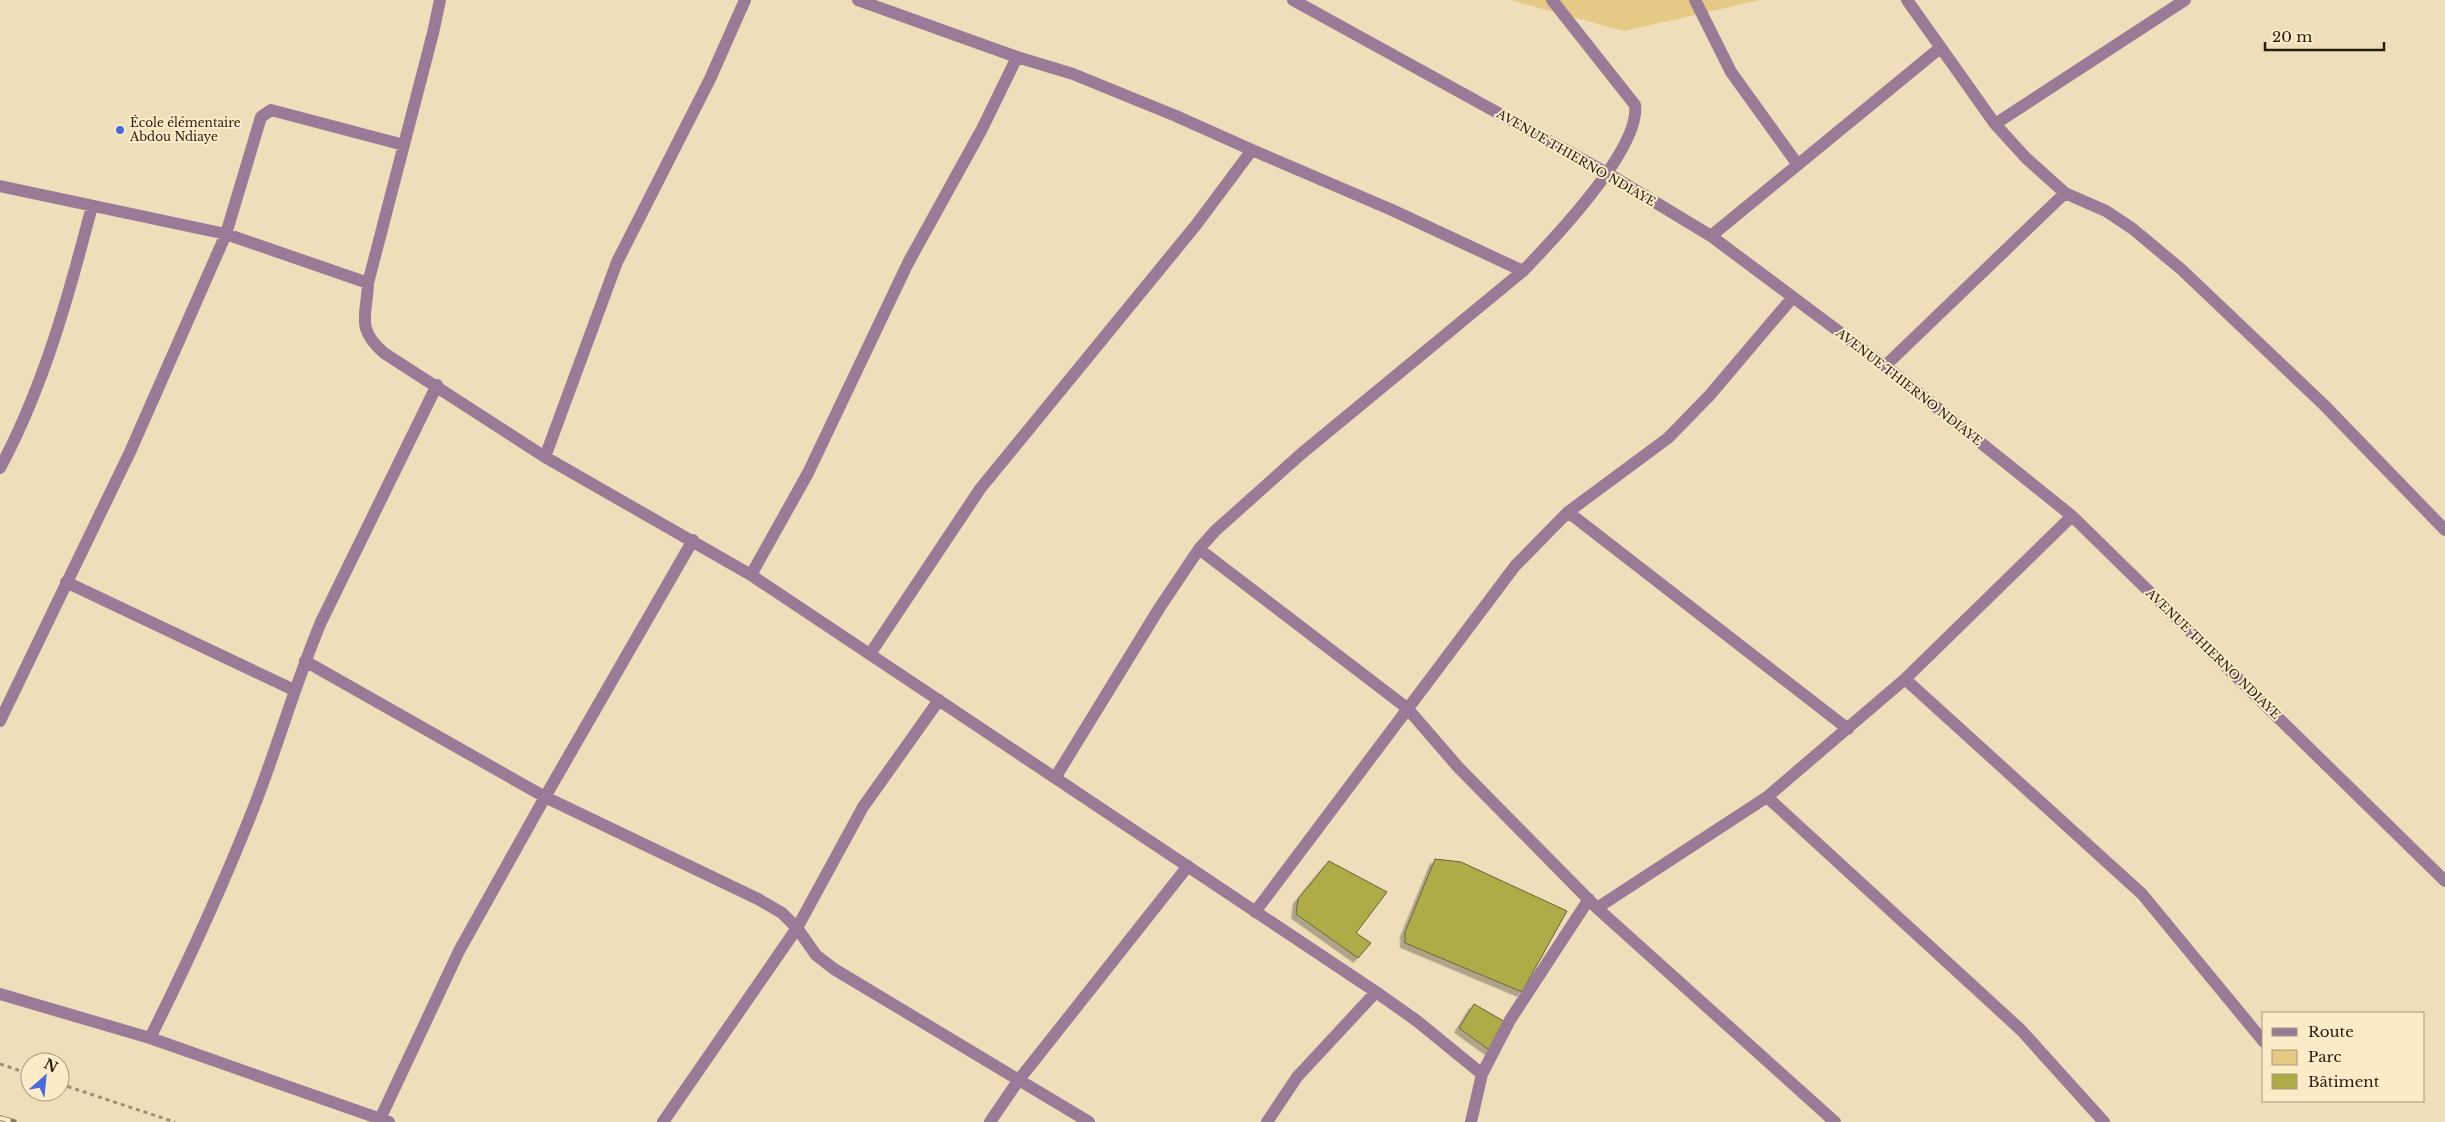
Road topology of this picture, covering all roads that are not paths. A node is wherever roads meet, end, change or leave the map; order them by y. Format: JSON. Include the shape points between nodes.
{"nodes":[{"id":1,"x":440,"y":0,"type":"edge"},
{"id":2,"x":745,"y":0,"type":"edge"},
{"id":3,"x":858,"y":0,"type":"edge"},
{"id":4,"x":1293,"y":0,"type":"edge"},
{"id":5,"x":1552,"y":0,"type":"edge"},
{"id":6,"x":1695,"y":0,"type":"edge"},
{"id":7,"x":1907,"y":0,"type":"edge"},
{"id":8,"x":2185,"y":0,"type":"edge"},
{"id":9,"x":1940,"y":48,"type":"junction"},
{"id":10,"x":1017,"y":57,"type":"junction"},
{"id":11,"x":1995,"y":124,"type":"junction"},
{"id":12,"x":404,"y":145,"type":"junction"},
{"id":13,"x":1252,"y":150,"type":"junction"},
{"id":14,"x":1798,"y":165,"type":"junction"},
{"id":15,"x":1607,"y":173,"type":"junction"},
{"id":16,"x":0,"y":186,"type":"edge"},
{"id":17,"x":2065,"y":193,"type":"junction"},
{"id":18,"x":92,"y":206,"type":"junction"},
{"id":19,"x":226,"y":234,"type":"junction"},
{"id":20,"x":1712,"y":236,"type":"junction"},
{"id":21,"x":1523,"y":271,"type":"junction"},
{"id":22,"x":368,"y":283,"type":"junction"},
{"id":23,"x":1793,"y":297,"type":"junction"},
{"id":24,"x":1885,"y":366,"type":"junction"},
{"id":25,"x":437,"y":385,"type":"junction"},
{"id":26,"x":545,"y":457,"type":"junction"},
{"id":27,"x":1,"y":462,"type":"edge"},
{"id":28,"x":1568,"y":512,"type":"junction"},
{"id":29,"x":2072,"y":516,"type":"junction"},
{"id":30,"x":2445,"y":530,"type":"edge"},
{"id":31,"x":693,"y":540,"type":"junction"},
{"id":32,"x":1199,"y":549,"type":"junction"},
{"id":33,"x":751,"y":575,"type":"junction"},
{"id":34,"x":66,"y":582,"type":"junction"},
{"id":35,"x":870,"y":654,"type":"junction"},
{"id":36,"x":305,"y":661,"type":"junction"},
{"id":37,"x":1905,"y":679,"type":"junction"},
{"id":38,"x":294,"y":690,"type":"junction"},
{"id":39,"x":939,"y":700,"type":"junction"},
{"id":40,"x":1407,"y":708,"type":"junction"},
{"id":41,"x":0,"y":721,"type":"edge"},
{"id":42,"x":1848,"y":729,"type":"junction"},
{"id":43,"x":1055,"y":778,"type":"junction"},
{"id":44,"x":545,"y":797,"type":"junction"},
{"id":45,"x":1767,"y":797,"type":"junction"},
{"id":46,"x":1188,"y":866,"type":"junction"},
{"id":47,"x":2445,"y":881,"type":"edge"},
{"id":48,"x":1593,"y":904,"type":"junction"},
{"id":49,"x":1255,"y":912,"type":"junction"},
{"id":50,"x":797,"y":928,"type":"junction"},
{"id":51,"x":1376,"y":992,"type":"junction"},
{"id":52,"x":0,"y":994,"type":"edge"},
{"id":53,"x":150,"y":1038,"type":"junction"},
{"id":54,"x":2262,"y":1040,"type":"edge"},
{"id":55,"x":1482,"y":1074,"type":"junction"},
{"id":56,"x":1018,"y":1080,"type":"junction"},
{"id":57,"x":384,"y":1120,"type":"edge"},
{"id":58,"x":663,"y":1122,"type":"edge"},
{"id":59,"x":990,"y":1122,"type":"edge"},
{"id":60,"x":1089,"y":1122,"type":"edge"},
{"id":61,"x":1267,"y":1122,"type":"edge"},
{"id":62,"x":1471,"y":1122,"type":"edge"},
{"id":63,"x":1835,"y":1122,"type":"edge"},
{"id":64,"x":2104,"y":1122,"type":"edge"}],
"edges":[{"from":1,"to":12,"type":"street"},
{"from":2,"to":26,"type":"street","via":[[710,79],[618,262]]},
{"from":3,"to":10,"type":"street"},
{"from":4,"to":15,"type":"street","name":"AVENUE THIERNO NDIAYE"},
{"from":5,"to":15,"type":"street","via":[[1635,105],[1634,126]]},
{"from":6,"to":14,"type":"street","via":[[1732,72]]},
{"from":7,"to":9,"type":"street"},
{"from":8,"to":11,"type":"street"},
{"from":9,"to":11,"type":"street"},
{"from":9,"to":14,"type":"street"},
{"from":10,"to":13,"type":"street","via":[[1119,92]]},
{"from":10,"to":33,"type":"street","via":[[982,129],[908,263],[808,473]]},
{"from":11,"to":17,"type":"street"},
{"from":12,"to":19,"type":"street","via":[[271,110],[262,117]]},
{"from":12,"to":22,"type":"street"},
{"from":13,"to":21,"type":"street"},
{"from":13,"to":35,"type":"street","via":[[1196,225],[980,488]]},
{"from":14,"to":20,"type":"street"},
{"from":15,"to":20,"type":"street","name":"AVENUE THIERNO NDIAYE"},
{"from":15,"to":21,"type":"street"},
{"from":16,"to":18,"type":"street"},
{"from":17,"to":24,"type":"street"},
{"from":17,"to":30,"type":"street","via":[[2133,229],[2182,270],[2324,405]]},
{"from":18,"to":19,"type":"street"},
{"from":18,"to":27,"type":"street","via":[[52,345]]},
{"from":19,"to":22,"type":"street"},
{"from":19,"to":34,"type":"street","via":[[130,452]]},
{"from":20,"to":23,"type":"street","name":"AVENUE THIERNO NDIAYE"},
{"from":21,"to":32,"type":"street","via":[[1301,454]]},
{"from":22,"to":25,"type":"street","via":[[365,331],[373,344]]},
{"from":23,"to":24,"type":"street","name":"AVENUE THIERNO NDIAYE"},
{"from":23,"to":28,"type":"street","via":[[1709,396],[1668,438]]},
{"from":24,"to":29,"type":"street","name":"AVENUE THIERNO NDIAYE"},
{"from":25,"to":26,"type":"street"},
{"from":25,"to":36,"type":"street"},
{"from":26,"to":31,"type":"street"},
{"from":28,"to":40,"type":"street","via":[[1501,583]]},
{"from":28,"to":42,"type":"street"},
{"from":29,"to":37,"type":"street"},
{"from":29,"to":47,"type":"street","name":"AVENUE THIERNO NDIAYE"},
{"from":31,"to":33,"type":"street"},
{"from":31,"to":44,"type":"street"},
{"from":32,"to":40,"type":"street"},
{"from":32,"to":43,"type":"street"},
{"from":33,"to":35,"type":"street"},
{"from":34,"to":38,"type":"street"},
{"from":34,"to":41,"type":"street"},
{"from":35,"to":39,"type":"street"},
{"from":36,"to":38,"type":"street"},
{"from":36,"to":44,"type":"street"},
{"from":37,"to":42,"type":"street"},
{"from":37,"to":54,"type":"street","via":[[2142,894]]},
{"from":38,"to":53,"type":"street","via":[[250,816]]},
{"from":39,"to":43,"type":"street"},
{"from":39,"to":50,"type":"street","via":[[863,807]]},
{"from":40,"to":48,"type":"street","via":[[1458,767]]},
{"from":40,"to":49,"type":"street"},
{"from":42,"to":45,"type":"street"},
{"from":43,"to":46,"type":"street"},
{"from":44,"to":50,"type":"street","via":[[758,899],[782,913]]},
{"from":44,"to":57,"type":"street","via":[[458,951]]},
{"from":45,"to":48,"type":"street"},
{"from":45,"to":64,"type":"street","via":[[2021,1030]]},
{"from":46,"to":49,"type":"street"},
{"from":46,"to":56,"type":"street"},
{"from":48,"to":55,"type":"street","via":[[1524,996]]},
{"from":48,"to":63,"type":"street"},
{"from":49,"to":51,"type":"street"},
{"from":50,"to":56,"type":"street","via":[[816,955],[834,969]]},
{"from":50,"to":58,"type":"street"},
{"from":51,"to":55,"type":"street"},
{"from":51,"to":61,"type":"street","via":[[1297,1077]]},
{"from":52,"to":53,"type":"street"},
{"from":53,"to":57,"type":"street"},
{"from":55,"to":62,"type":"street"},
{"from":56,"to":59,"type":"street"},
{"from":56,"to":60,"type":"street"}]}
